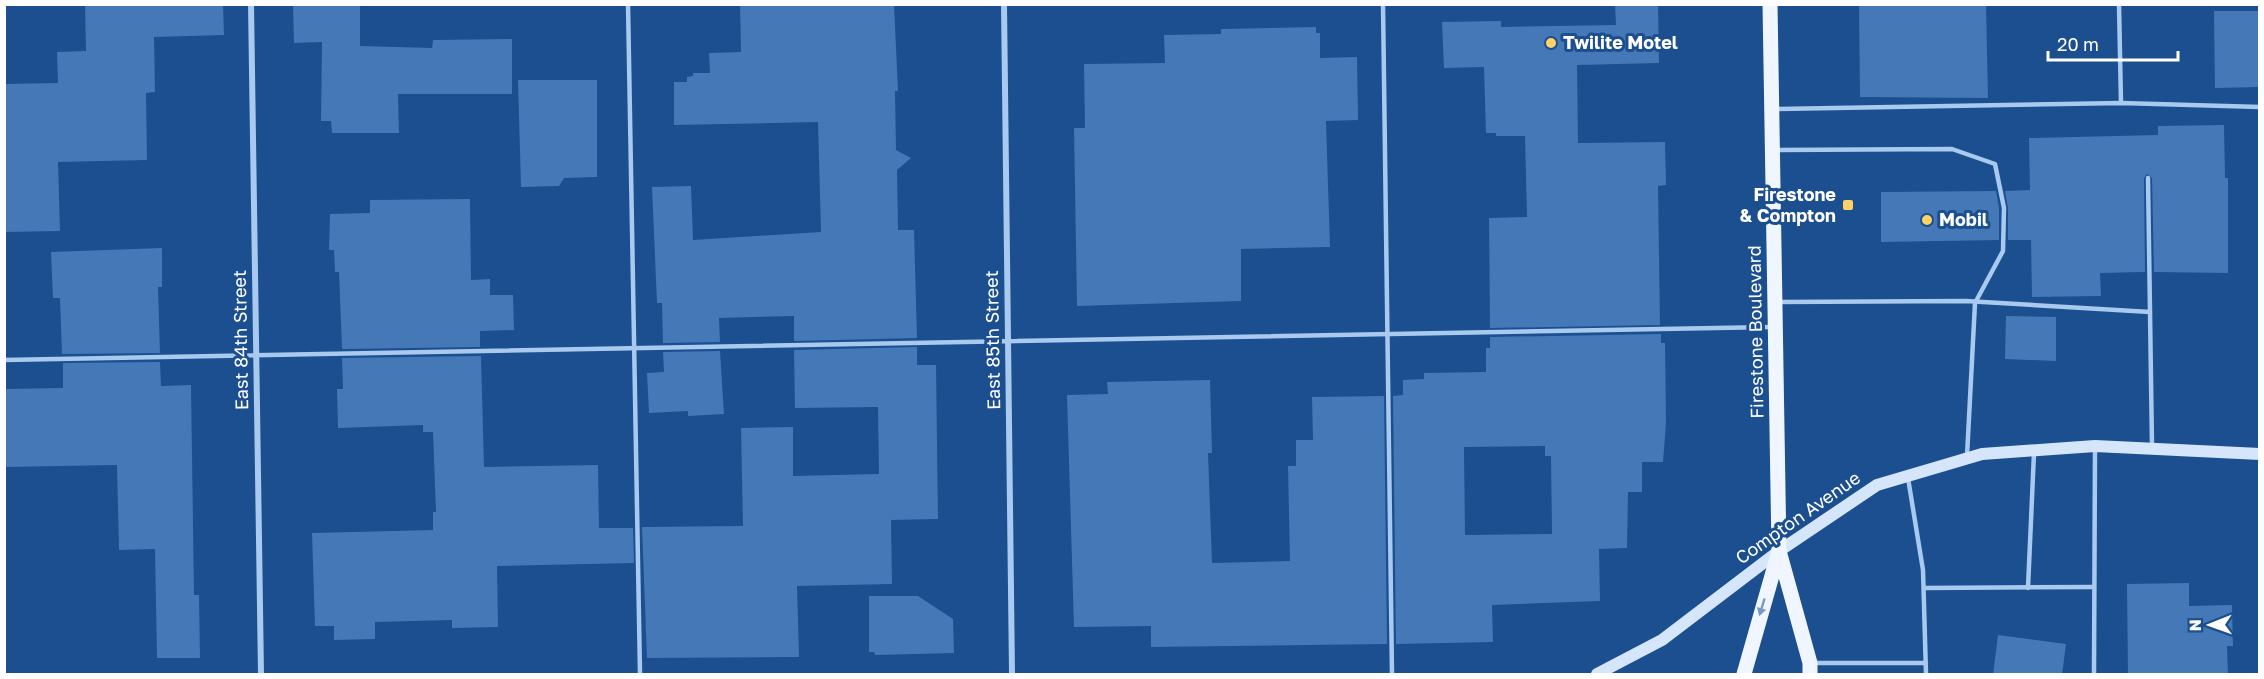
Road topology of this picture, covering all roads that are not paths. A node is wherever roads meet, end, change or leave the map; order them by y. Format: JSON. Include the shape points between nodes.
{"nodes":[{"id":1,"x":251,"y":4,"type":"edge"},
{"id":2,"x":628,"y":4,"type":"edge"},
{"id":3,"x":1004,"y":4,"type":"edge"},
{"id":4,"x":1383,"y":4,"type":"edge"},
{"id":5,"x":1770,"y":4,"type":"edge"},
{"id":6,"x":2120,"y":4,"type":"edge"},
{"id":7,"x":2121,"y":102,"type":"junction"},
{"id":8,"x":2259,"y":107,"type":"edge"},
{"id":9,"x":1771,"y":109,"type":"junction"},
{"id":10,"x":1772,"y":150,"type":"junction"},
{"id":11,"x":2148,"y":178,"type":"dead end"},
{"id":12,"x":1774,"y":302,"type":"junction"},
{"id":13,"x":1976,"y":303,"type":"junction"},
{"id":14,"x":2150,"y":312,"type":"junction"},
{"id":15,"x":1775,"y":327,"type":"junction"},
{"id":16,"x":1388,"y":334,"type":"junction"},
{"id":17,"x":1008,"y":340,"type":"junction"},
{"id":18,"x":634,"y":349,"type":"junction"},
{"id":19,"x":256,"y":355,"type":"junction"},
{"id":20,"x":4,"y":360,"type":"edge"},
{"id":21,"x":2095,"y":446,"type":"junction"},
{"id":22,"x":2152,"y":449,"type":"junction"},
{"id":23,"x":2034,"y":450,"type":"junction"},
{"id":24,"x":2259,"y":454,"type":"edge"},
{"id":25,"x":1967,"y":459,"type":"junction"},
{"id":26,"x":1908,"y":476,"type":"junction"},
{"id":27,"x":1779,"y":551,"type":"junction"},
{"id":28,"x":2094,"y":587,"type":"junction"},
{"id":29,"x":1924,"y":588,"type":"junction"},
{"id":30,"x":2028,"y":588,"type":"junction"},
{"id":31,"x":1926,"y":663,"type":"junction"},
{"id":32,"x":1810,"y":669,"type":"edge"},
{"id":33,"x":261,"y":675,"type":"edge"},
{"id":34,"x":640,"y":675,"type":"edge"},
{"id":35,"x":1012,"y":675,"type":"edge"},
{"id":36,"x":1392,"y":675,"type":"edge"},
{"id":37,"x":1597,"y":675,"type":"edge"},
{"id":38,"x":1744,"y":675,"type":"edge"},
{"id":39,"x":1926,"y":675,"type":"edge"},
{"id":40,"x":2094,"y":675,"type":"edge"}],
"edges":[{"from":1,"to":19,"type":"street","name":"East 84th Street"},
{"from":2,"to":18,"type":"lane"},
{"from":3,"to":17,"type":"street","name":"East 85th Street"},
{"from":4,"to":16,"type":"lane"},
{"from":5,"to":9,"type":"main road","name":"Firestone Boulevard"},
{"from":6,"to":7,"type":"lane"},
{"from":7,"to":8,"type":"lane"},
{"from":7,"to":9,"type":"lane"},
{"from":9,"to":10,"type":"main road","name":"Firestone Boulevard"},
{"from":10,"to":12,"type":"main road","name":"Firestone Boulevard"},
{"from":10,"to":13,"type":"lane","via":[[1952,149],[1995,164],[2004,208],[2003,251]]},
{"from":11,"to":14,"type":"lane"},
{"from":12,"to":13,"type":"lane"},
{"from":12,"to":15,"type":"main road","name":"Firestone Boulevard"},
{"from":13,"to":14,"type":"lane"},
{"from":13,"to":25,"type":"lane"},
{"from":14,"to":22,"type":"lane"},
{"from":15,"to":16,"type":"lane"},
{"from":15,"to":27,"type":"main road","name":"Firestone Boulevard"},
{"from":16,"to":17,"type":"lane"},
{"from":16,"to":36,"type":"lane"},
{"from":17,"to":18,"type":"lane"},
{"from":17,"to":35,"type":"street","name":"East 85th Street"},
{"from":18,"to":19,"type":"lane"},
{"from":18,"to":34,"type":"lane"},
{"from":19,"to":20,"type":"lane"},
{"from":19,"to":33,"type":"street","name":"East 84th Street"},
{"from":21,"to":22,"type":"main road","name":"Compton Avenue"},
{"from":21,"to":23,"type":"main road","name":"Compton Avenue"},
{"from":21,"to":28,"type":"lane"},
{"from":22,"to":24,"type":"main road","name":"Compton Avenue"},
{"from":23,"to":25,"type":"main road","name":"Compton Avenue"},
{"from":23,"to":30,"type":"lane"},
{"from":25,"to":26,"type":"main road","name":"Compton Avenue"},
{"from":26,"to":27,"type":"main road","name":"Compton Avenue","via":[[1877,485]]},
{"from":26,"to":29,"type":"lane"},
{"from":27,"to":32,"type":"main road","name":"Firestone Boulevard"},
{"from":27,"to":37,"type":"main road","name":"Compton Avenue","via":[[1662,640]]},
{"from":27,"to":38,"type":"main road","name":"Firestone Boulevard","one_way":true},
{"from":28,"to":30,"type":"lane"},
{"from":28,"to":40,"type":"lane"},
{"from":29,"to":30,"type":"lane"},
{"from":29,"to":31,"type":"lane"},
{"from":31,"to":32,"type":"lane"},
{"from":31,"to":39,"type":"lane"}]}
